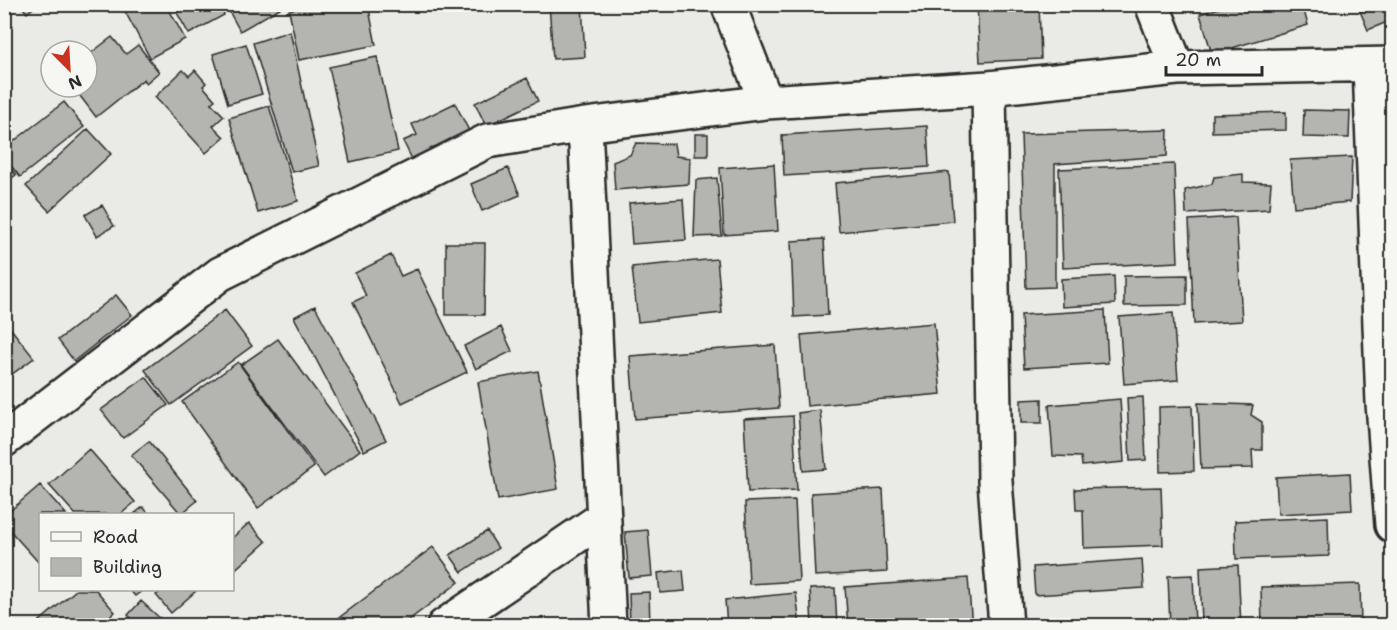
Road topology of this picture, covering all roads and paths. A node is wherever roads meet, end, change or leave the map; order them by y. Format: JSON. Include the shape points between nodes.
{"nodes":[{"id":1,"x":728,"y":4,"type":"edge"},
{"id":2,"x":1152,"y":4,"type":"edge"},
{"id":3,"x":1381,"y":65,"type":"edge"},
{"id":4,"x":1177,"y":68,"type":"junction"},
{"id":5,"x":989,"y":88,"type":"junction"},
{"id":6,"x":766,"y":102,"type":"junction"},
{"id":7,"x":585,"y":125,"type":"junction"},
{"id":8,"x":4,"y":440,"type":"edge"},
{"id":9,"x":603,"y":518,"type":"junction"},
{"id":10,"x":1392,"y":525,"type":"edge"},
{"id":11,"x":444,"y":626,"type":"edge"},
{"id":12,"x":609,"y":626,"type":"edge"},
{"id":13,"x":1006,"y":626,"type":"edge"}],
"edges":[{"from":1,"to":6,"type":"street"},
{"from":2,"to":4,"type":"street"},
{"from":3,"to":4,"type":"street"},
{"from":3,"to":10,"type":"street","via":[[1383,403]]},
{"from":4,"to":5,"type":"street"},
{"from":5,"to":6,"type":"street"},
{"from":5,"to":13,"type":"street","via":[[995,481]]},
{"from":6,"to":7,"type":"street"},
{"from":7,"to":8,"type":"street","via":[[487,141],[220,274]]},
{"from":7,"to":9,"type":"street"},
{"from":9,"to":11,"type":"street"},
{"from":9,"to":12,"type":"street"}]}
